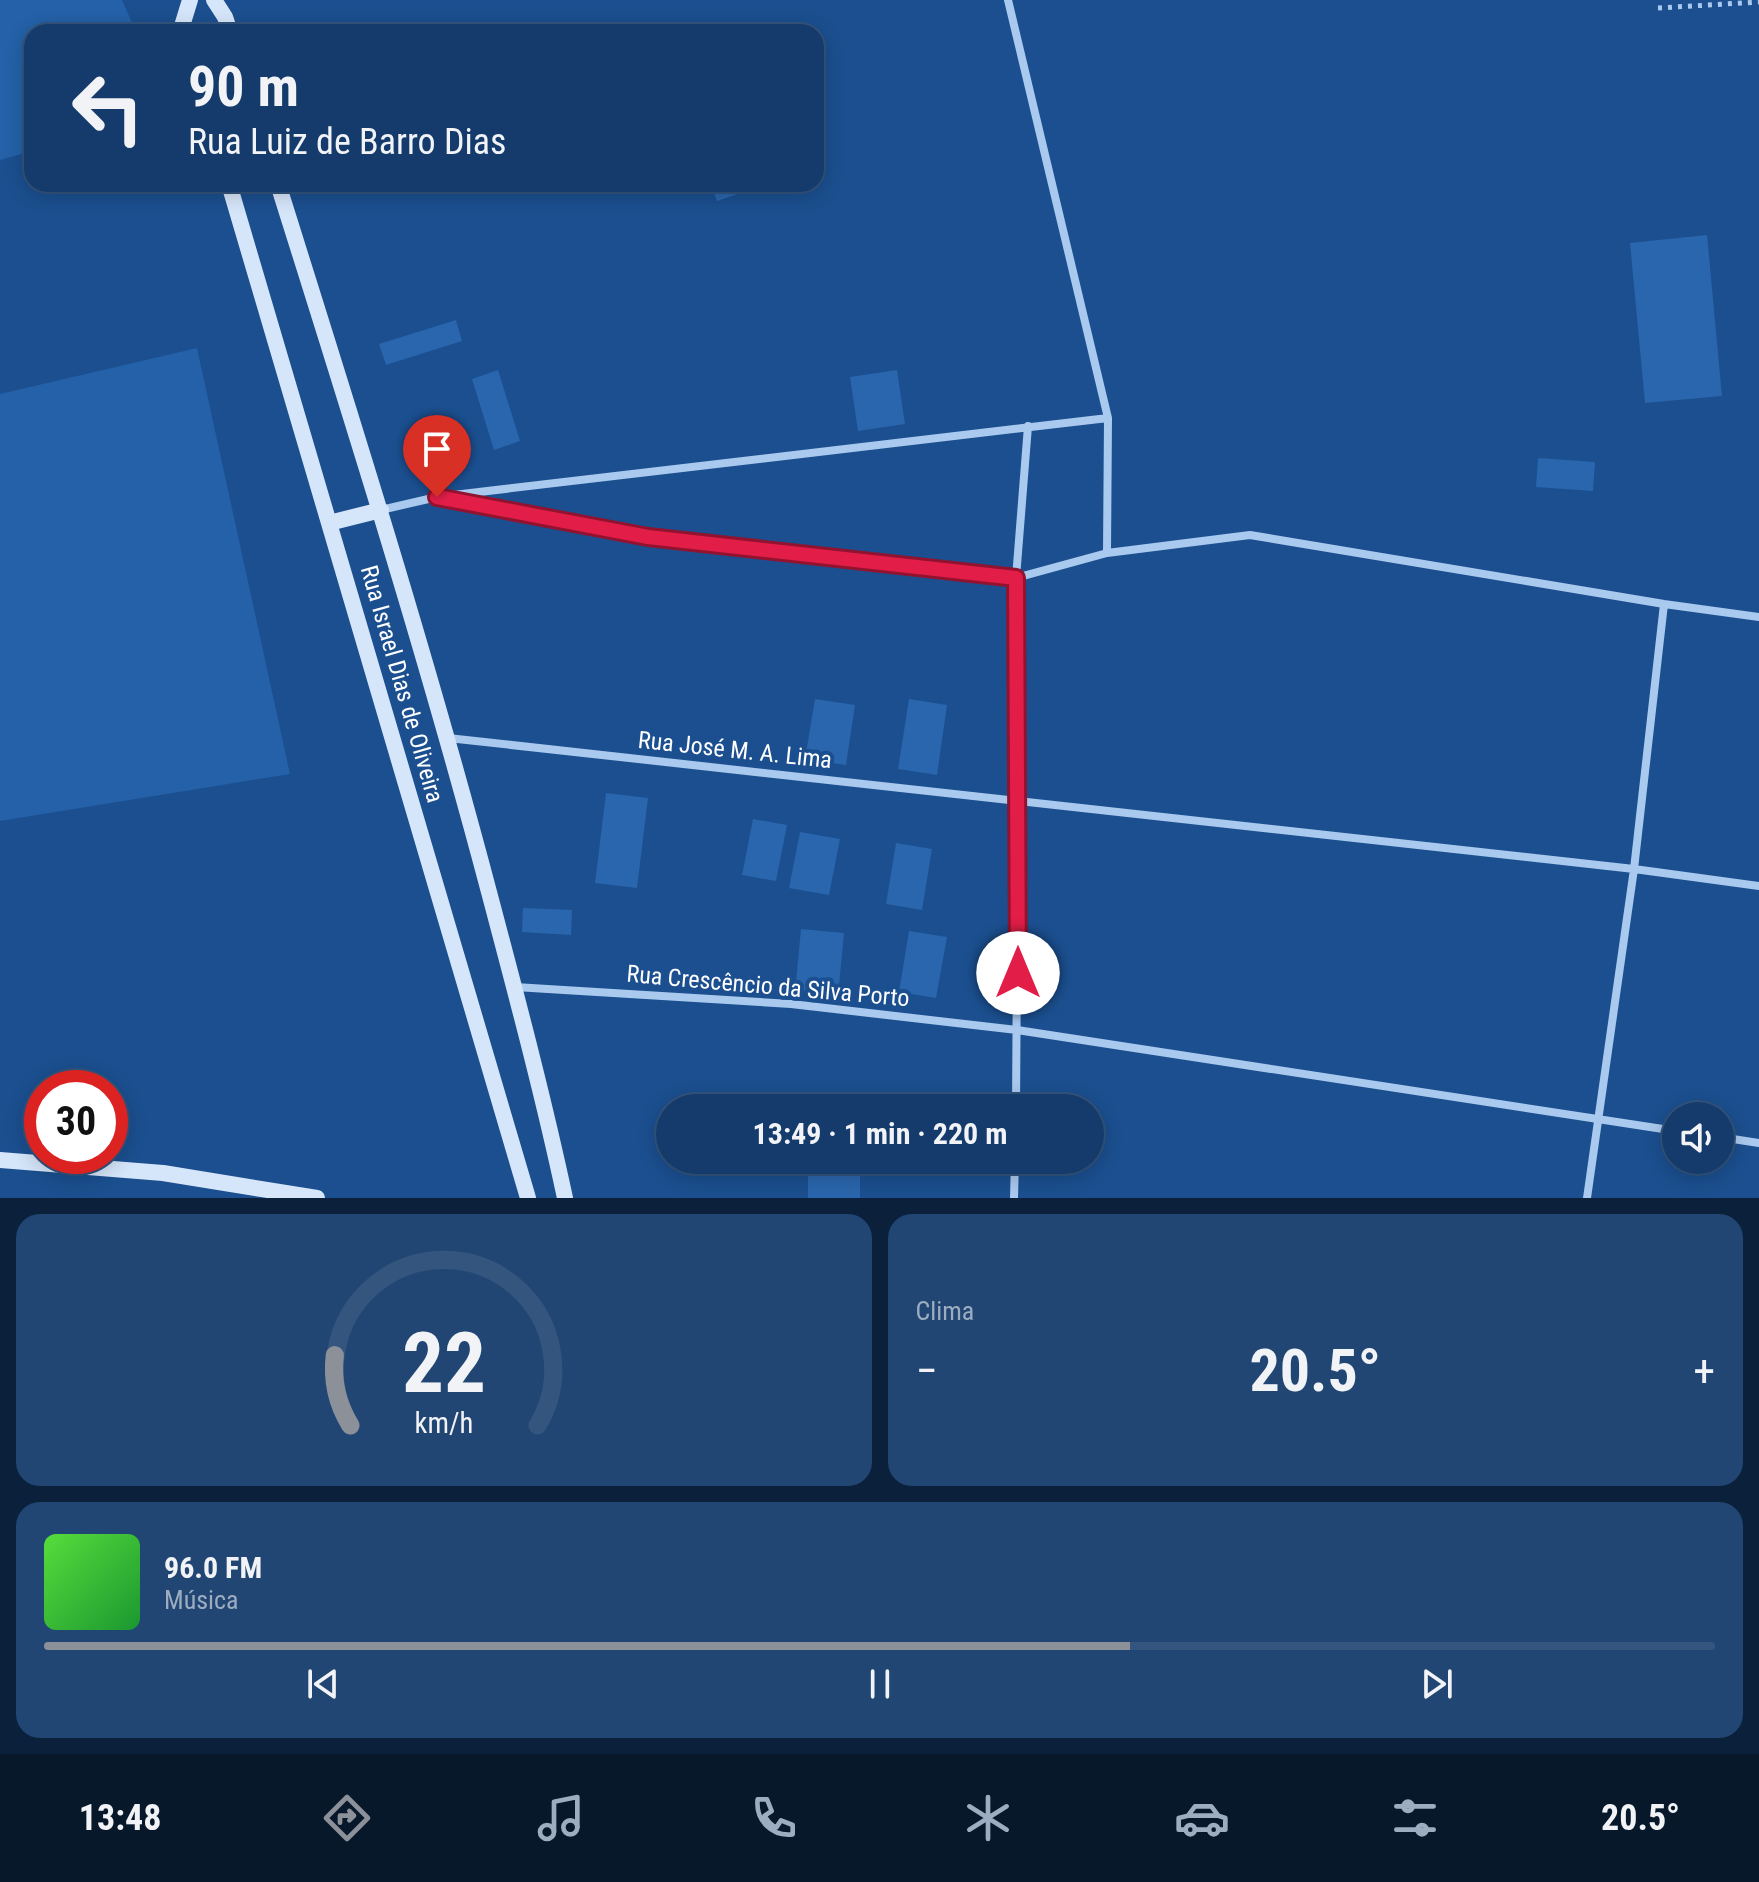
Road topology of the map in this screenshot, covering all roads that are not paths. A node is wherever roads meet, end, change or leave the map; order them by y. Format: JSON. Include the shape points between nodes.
{"nodes":[{"id":1,"x":190,"y":0,"type":"edge"},
{"id":2,"x":214,"y":0,"type":"edge"},
{"id":3,"x":1008,"y":0,"type":"edge"},
{"id":4,"x":183,"y":24,"type":"edge"},
{"id":5,"x":227,"y":24,"type":"edge"},
{"id":6,"x":231,"y":192,"type":"edge"},
{"id":7,"x":281,"y":192,"type":"edge"},
{"id":8,"x":1108,"y":418,"type":"junction"},
{"id":9,"x":1028,"y":426,"type":"junction"},
{"id":10,"x":437,"y":497,"type":"junction"},
{"id":11,"x":381,"y":510,"type":"junction"},
{"id":12,"x":329,"y":523,"type":"junction"},
{"id":13,"x":1107,"y":553,"type":"junction"},
{"id":14,"x":1016,"y":578,"type":"junction"},
{"id":15,"x":1664,"y":604,"type":"junction"},
{"id":16,"x":1759,"y":617,"type":"edge"},
{"id":17,"x":448,"y":738,"type":"junction"},
{"id":18,"x":1018,"y":801,"type":"junction"},
{"id":19,"x":1634,"y":869,"type":"junction"},
{"id":20,"x":1759,"y":886,"type":"edge"},
{"id":21,"x":514,"y":987,"type":"junction"},
{"id":22,"x":1017,"y":1030,"type":"junction"},
{"id":23,"x":1016,"y":1094,"type":"edge"},
{"id":24,"x":1598,"y":1120,"type":"junction"},
{"id":25,"x":1662,"y":1129,"type":"edge"},
{"id":26,"x":1734,"y":1139,"type":"edge"},
{"id":27,"x":1759,"y":1143,"type":"edge"},
{"id":28,"x":0,"y":1160,"type":"edge"},
{"id":29,"x":1015,"y":1174,"type":"edge"},
{"id":30,"x":317,"y":1198,"type":"edge"},
{"id":31,"x":528,"y":1198,"type":"edge"},
{"id":32,"x":565,"y":1198,"type":"edge"},
{"id":33,"x":1014,"y":1198,"type":"edge"},
{"id":34,"x":1587,"y":1198,"type":"edge"}],
"edges":[{"from":1,"to":4,"type":"main road"},
{"from":2,"to":5,"type":"main road"},
{"from":3,"to":8,"type":"street"},
{"from":6,"to":12,"type":"main road","name":"Rua Israel Dias de Oliveira"},
{"from":7,"to":11,"type":"main road","name":"Rua Israel Dias de Oliveira"},
{"from":8,"to":9,"type":"street"},
{"from":8,"to":13,"type":"street"},
{"from":9,"to":10,"type":"street"},
{"from":9,"to":14,"type":"street"},
{"from":10,"to":11,"type":"street"},
{"from":10,"to":14,"type":"street","via":[[648,537]]},
{"from":11,"to":12,"type":"main road"},
{"from":11,"to":17,"type":"main road","name":"Rua Israel Dias de Oliveira"},
{"from":12,"to":31,"type":"main road","name":"Rua Israel Dias de Oliveira"},
{"from":13,"to":14,"type":"street"},
{"from":13,"to":15,"type":"street","via":[[1250,535]]},
{"from":14,"to":18,"type":"street"},
{"from":15,"to":16,"type":"street"},
{"from":15,"to":19,"type":"street"},
{"from":17,"to":18,"type":"street","name":"Rua José M. A. Lima"},
{"from":17,"to":21,"type":"main road","name":"Rua Israel Dias de Oliveira"},
{"from":18,"to":19,"type":"street","name":"Rua José M. A. Lima"},
{"from":18,"to":22,"type":"street"},
{"from":19,"to":20,"type":"street","name":"Rua José M. A. Lima"},
{"from":19,"to":24,"type":"street"},
{"from":21,"to":22,"type":"street","name":"Rua Crescêncio da Silva Porto","via":[[791,1004]]},
{"from":21,"to":32,"type":"main road","name":"Rua Israel Dias de Oliveira"},
{"from":22,"to":23,"type":"street"},
{"from":22,"to":24,"type":"street","name":"Rua Crescêncio da Silva Porto"},
{"from":24,"to":25,"type":"street","name":"Rua Crescêncio da Silva Porto"},
{"from":24,"to":34,"type":"street"},
{"from":26,"to":27,"type":"street"},
{"from":28,"to":30,"type":"main road","via":[[163,1173]]},
{"from":29,"to":33,"type":"street"}]}
